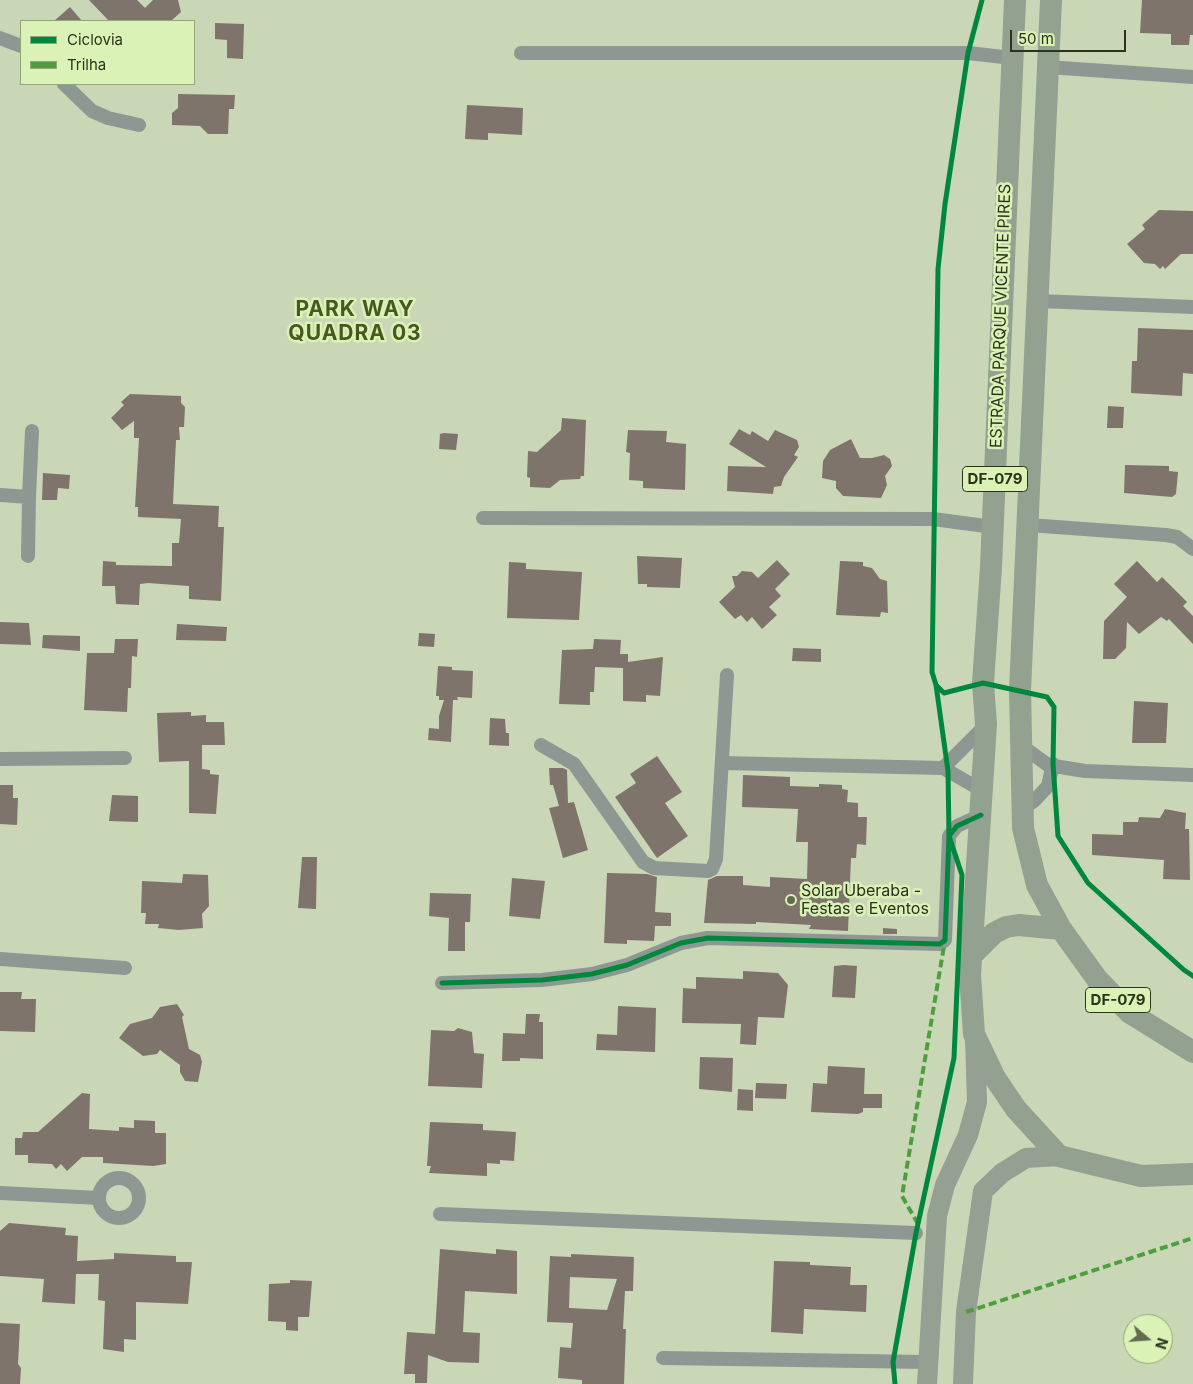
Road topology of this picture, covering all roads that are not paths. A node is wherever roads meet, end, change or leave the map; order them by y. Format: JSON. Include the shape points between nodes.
{"nodes":[{"id":1,"x":1015,"y":0,"type":"edge"},
{"id":2,"x":1051,"y":0,"type":"edge"},
{"id":3,"x":0,"y":38,"type":"edge"},
{"id":4,"x":20,"y":46,"type":"edge"},
{"id":5,"x":521,"y":53,"type":"dead end"},
{"id":6,"x":1012,"y":58,"type":"junction"},
{"id":7,"x":1048,"y":67,"type":"junction"},
{"id":8,"x":1193,"y":77,"type":"edge"},
{"id":9,"x":65,"y":85,"type":"edge"},
{"id":10,"x":139,"y":125,"type":"dead end"},
{"id":11,"x":1038,"y":301,"type":"junction"},
{"id":12,"x":1193,"y":307,"type":"edge"},
{"id":13,"x":32,"y":431,"type":"dead end"},
{"id":14,"x":0,"y":495,"type":"edge"},
{"id":15,"x":29,"y":496,"type":"junction"},
{"id":16,"x":483,"y":518,"type":"dead end"},
{"id":17,"x":1029,"y":525,"type":"junction"},
{"id":18,"x":992,"y":527,"type":"junction"},
{"id":19,"x":1193,"y":549,"type":"edge"},
{"id":20,"x":28,"y":556,"type":"dead end"},
{"id":21,"x":727,"y":675,"type":"dead end"},
{"id":22,"x":986,"y":724,"type":"junction"},
{"id":23,"x":541,"y":745,"type":"dead end"},
{"id":24,"x":1023,"y":747,"type":"junction"},
{"id":25,"x":126,"y":758,"type":"dead end"},
{"id":26,"x":0,"y":759,"type":"edge"},
{"id":27,"x":722,"y":763,"type":"junction"},
{"id":28,"x":1053,"y":764,"type":"junction"},
{"id":29,"x":943,"y":768,"type":"junction"},
{"id":30,"x":1193,"y":775,"type":"edge"},
{"id":31,"x":983,"y":791,"type":"junction"},
{"id":32,"x":1022,"y":809,"type":"junction"},
{"id":33,"x":981,"y":815,"type":"junction"},
{"id":34,"x":1061,"y":929,"type":"junction"},
{"id":35,"x":971,"y":956,"type":"junction"},
{"id":36,"x":0,"y":959,"type":"edge"},
{"id":37,"x":125,"y":968,"type":"dead end"},
{"id":38,"x":442,"y":983,"type":"dead end"},
{"id":39,"x":974,"y":1034,"type":"junction"},
{"id":40,"x":1193,"y":1052,"type":"edge"},
{"id":41,"x":1059,"y":1156,"type":"junction"},
{"id":42,"x":1193,"y":1174,"type":"edge"},
{"id":43,"x":0,"y":1193,"type":"edge"},
{"id":44,"x":99,"y":1198,"type":"dead end"},
{"id":45,"x":440,"y":1214,"type":"dead end"},
{"id":46,"x":936,"y":1221,"type":"junction"},
{"id":47,"x":916,"y":1233,"type":"junction"},
{"id":48,"x":935,"y":1249,"type":"junction"},
{"id":49,"x":663,"y":1358,"type":"dead end"},
{"id":50,"x":928,"y":1362,"type":"junction"},
{"id":51,"x":927,"y":1384,"type":"edge"},
{"id":52,"x":963,"y":1384,"type":"edge"}],
"edges":[{"from":1,"to":6,"type":"main road","name":"ESTRADA PARQUE VICENTE PIRES","number":"DF-079"},
{"from":2,"to":7,"type":"main road","number":"DF-079"},
{"from":3,"to":4,"type":"street"},
{"from":5,"to":6,"type":"street","via":[[968,53]]},
{"from":6,"to":18,"type":"main road","name":"ESTRADA PARQUE VICENTE PIRES","number":"DF-079"},
{"from":7,"to":8,"type":"street"},
{"from":7,"to":11,"type":"main road","number":"DF-079"},
{"from":9,"to":10,"type":"street","via":[[92,111]]},
{"from":11,"to":12,"type":"street"},
{"from":11,"to":17,"type":"main road","number":"DF-079"},
{"from":13,"to":15,"type":"street"},
{"from":14,"to":15,"type":"street"},
{"from":15,"to":20,"type":"street"},
{"from":16,"to":18,"type":"street","via":[[933,519]]},
{"from":17,"to":19,"type":"street","via":[[1166,535],[1177,537]]},
{"from":17,"to":24,"type":"main road","number":"DF-079","via":[[1020,690]]},
{"from":18,"to":22,"type":"main road","name":"ESTRADA PARQUE VICENTE PIRES","number":"DF-079","via":[[983,683]]},
{"from":21,"to":27,"type":"street"},
{"from":22,"to":29,"type":"street"},
{"from":22,"to":31,"type":"main road","name":"ESTRADA PARQUE VICENTE PIRES","number":"DF-079"},
{"from":23,"to":27,"type":"street","via":[[574,764],[644,862],[654,868],[712,868],[716,859]]},
{"from":24,"to":28,"type":"street","via":[[1048,765]]},
{"from":24,"to":32,"type":"main road","number":"DF-079"},
{"from":25,"to":26,"type":"street"},
{"from":27,"to":29,"type":"street"},
{"from":28,"to":30,"type":"street","via":[[1085,771]]},
{"from":28,"to":32,"type":"street","via":[[1048,786]]},
{"from":29,"to":31,"type":"street"},
{"from":31,"to":33,"type":"main road","name":"ESTRADA PARQUE VICENTE PIRES","number":"DF-079"},
{"from":32,"to":34,"type":"main road","number":"DF-079","via":[[1023,828],[1037,885]]},
{"from":33,"to":35,"type":"main road","name":"ESTRADA PARQUE VICENTE PIRES","number":"DF-079"},
{"from":33,"to":38,"type":"street","via":[[957,826],[949,836],[945,940],[940,944],[708,938],[681,943],[628,965],[592,974],[542,980]]},
{"from":34,"to":35,"type":"main road","via":[[1006,927],[994,933]]},
{"from":34,"to":40,"type":"main road","number":"DF-079","via":[[1097,979],[1130,1013]]},
{"from":35,"to":39,"type":"main road","name":"ESTRADA PARQUE VICENTE PIRES","number":"DF-079"},
{"from":36,"to":37,"type":"street"},
{"from":39,"to":41,"type":"main road","name":"ESTRADA PARQUE VICENTE PIRES","number":"DF-079","via":[[995,1078],[1016,1109]]},
{"from":39,"to":46,"type":"main road","via":[[977,1102],[968,1135],[945,1185]]},
{"from":41,"to":42,"type":"main road","via":[[1140,1176]]},
{"from":41,"to":52,"type":"main road","via":[[1026,1158],[1002,1173],[983,1191],[966,1312]]},
{"from":43,"to":44,"type":"street"},
{"from":45,"to":47,"type":"street"},
{"from":46,"to":47,"type":"street"},
{"from":46,"to":48,"type":"main road"},
{"from":47,"to":48,"type":"street"},
{"from":48,"to":50,"type":"main road"},
{"from":49,"to":50,"type":"street"},
{"from":50,"to":51,"type":"main road"}]}
